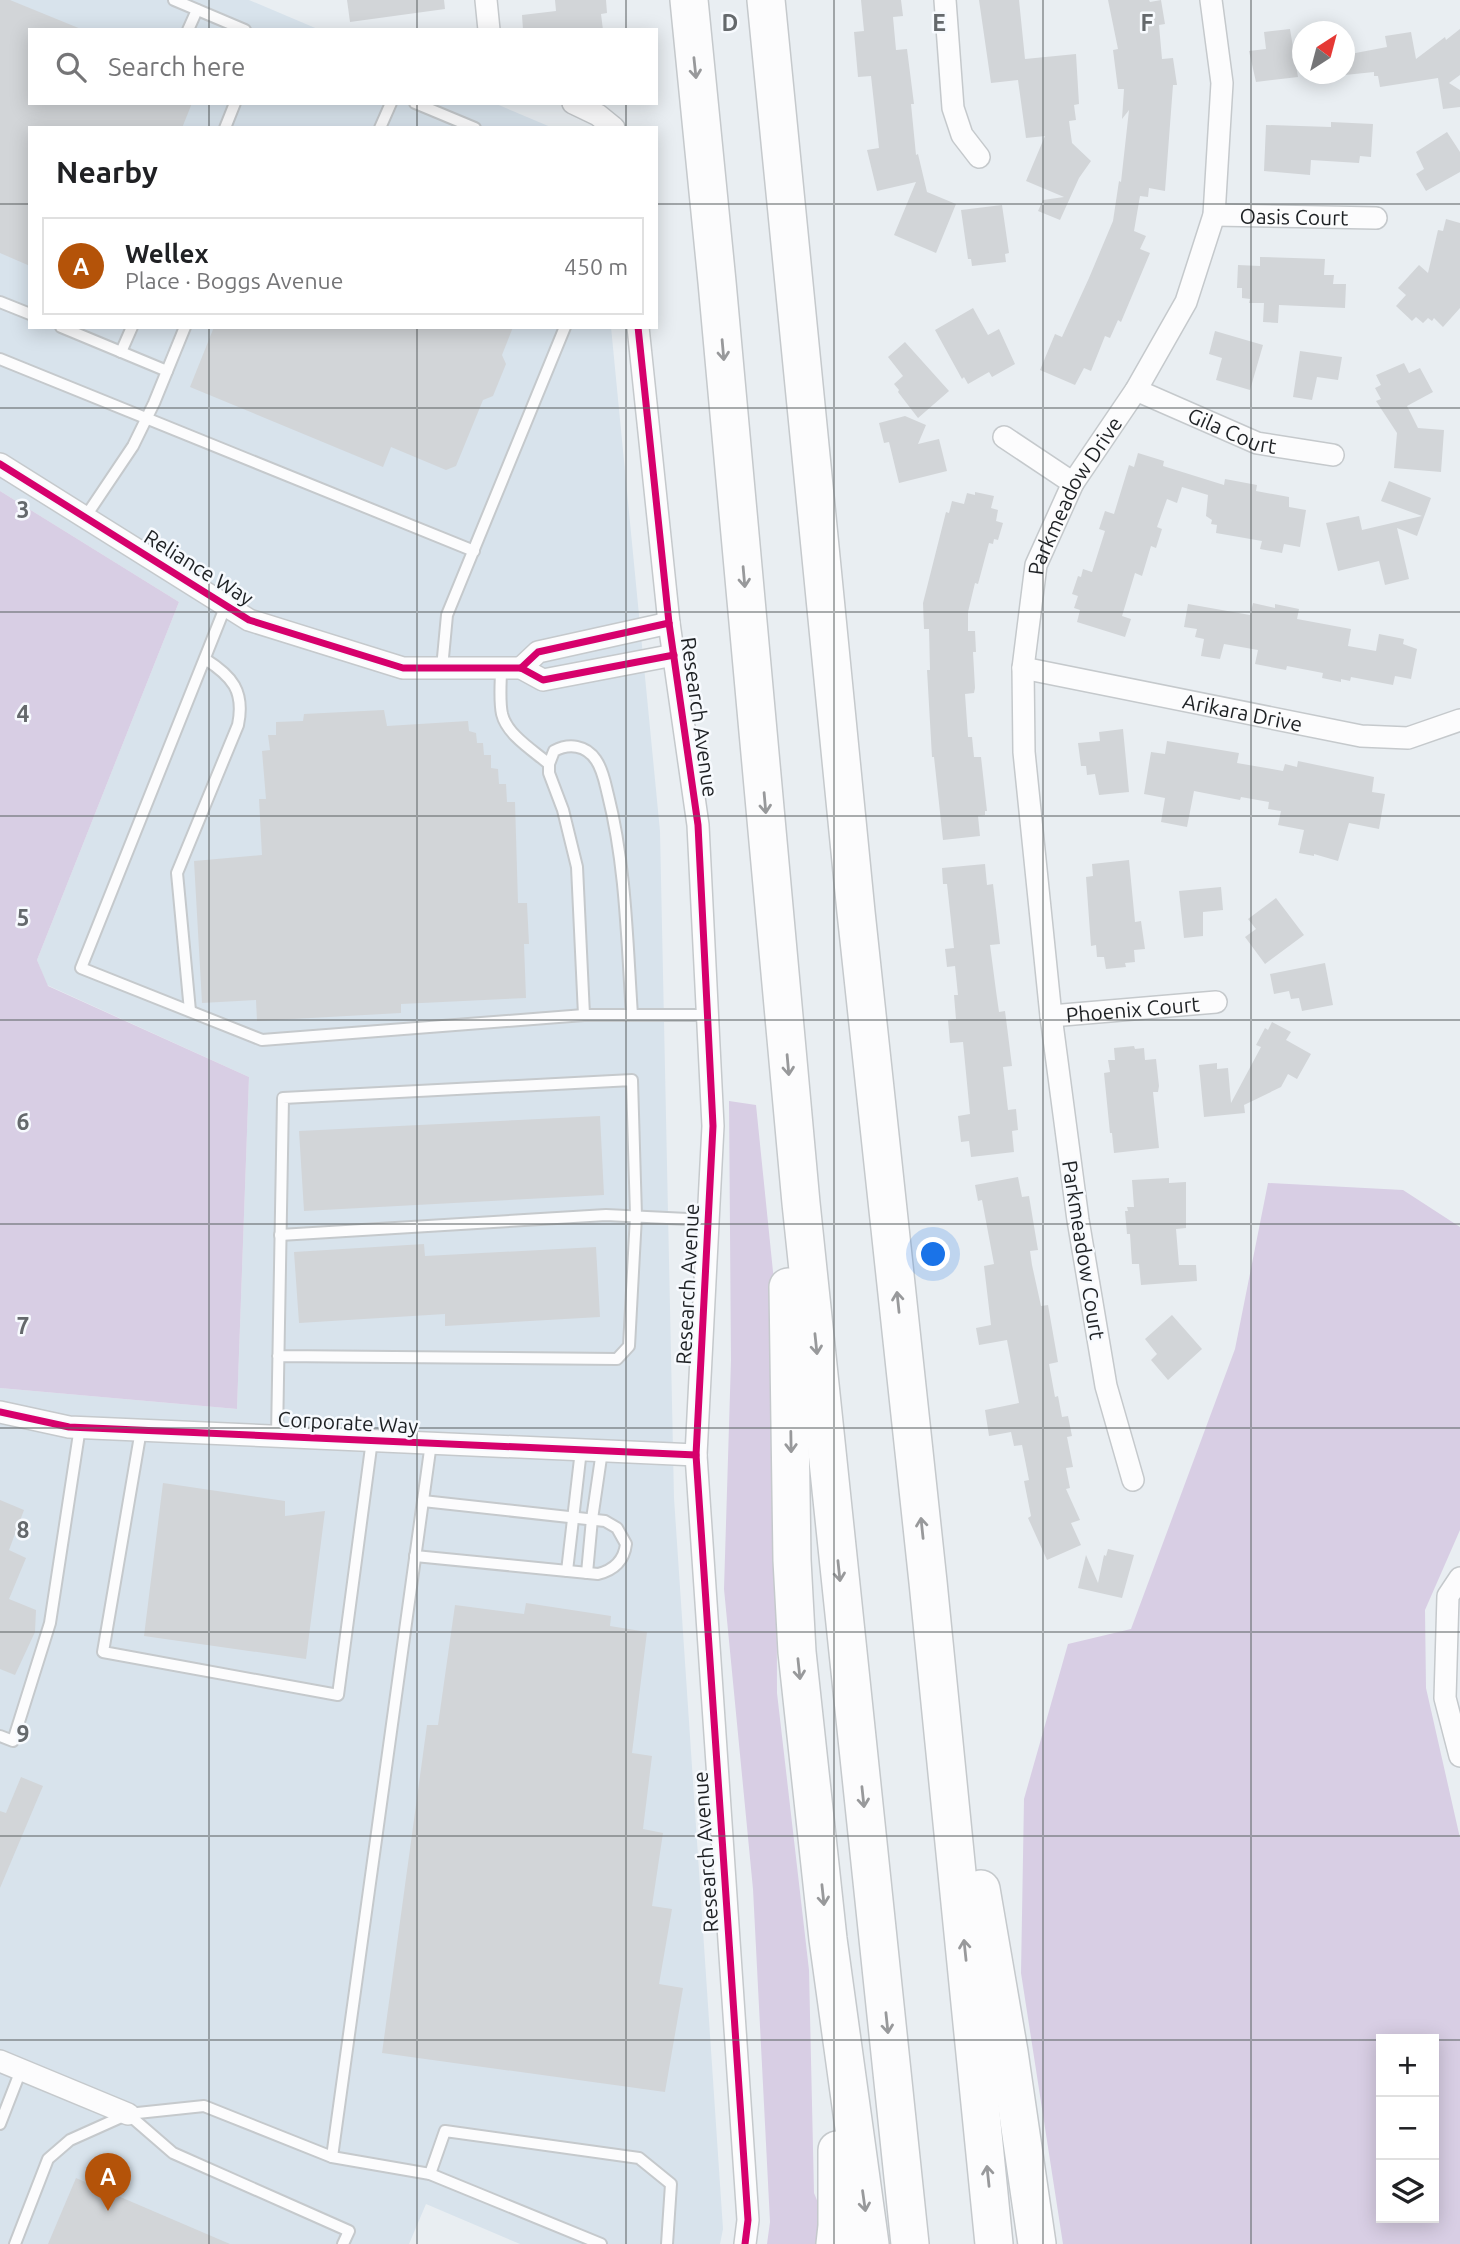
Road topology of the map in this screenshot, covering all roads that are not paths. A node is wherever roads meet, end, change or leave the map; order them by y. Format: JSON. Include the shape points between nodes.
{"nodes":[{"id":1,"x":174,"y":0,"type":"edge"},
{"id":2,"x":486,"y":0,"type":"edge"},
{"id":3,"x":688,"y":0,"type":"edge"},
{"id":4,"x":766,"y":0,"type":"edge"},
{"id":5,"x":944,"y":0,"type":"edge"},
{"id":6,"x":1217,"y":1,"type":"edge"},
{"id":7,"x":197,"y":10,"type":"junction"},
{"id":8,"x":189,"y":28,"type":"edge"},
{"id":9,"x":239,"y":28,"type":"edge"},
{"id":10,"x":489,"y":28,"type":"edge"},
{"id":11,"x":234,"y":105,"type":"edge"},
{"id":12,"x":390,"y":105,"type":"edge"},
{"id":13,"x":420,"y":105,"type":"edge"},
{"id":14,"x":577,"y":105,"type":"edge"},
{"id":15,"x":226,"y":126,"type":"edge"},
{"id":16,"x":381,"y":126,"type":"edge"},
{"id":17,"x":470,"y":126,"type":"edge"},
{"id":18,"x":612,"y":126,"type":"edge"},
{"id":19,"x":979,"y":157,"type":"dead end"},
{"id":20,"x":1214,"y":215,"type":"junction"},
{"id":21,"x":1376,"y":218,"type":"dead end"},
{"id":22,"x":0,"y":302,"type":"edge"},
{"id":23,"x":28,"y":313,"type":"edge"},
{"id":24,"x":66,"y":329,"type":"edge"},
{"id":25,"x":131,"y":329,"type":"edge"},
{"id":26,"x":184,"y":329,"type":"edge"},
{"id":27,"x":564,"y":329,"type":"edge"},
{"id":28,"x":638,"y":329,"type":"edge"},
{"id":29,"x":121,"y":352,"type":"junction"},
{"id":30,"x":0,"y":359,"type":"edge"},
{"id":31,"x":167,"y":371,"type":"junction"},
{"id":32,"x":1136,"y":390,"type":"junction"},
{"id":33,"x":146,"y":419,"type":"junction"},
{"id":34,"x":1004,"y":437,"type":"dead end"},
{"id":35,"x":1333,"y":455,"type":"dead end"},
{"id":36,"x":0,"y":464,"type":"edge"},
{"id":37,"x":1073,"y":483,"type":"junction"},
{"id":38,"x":86,"y":516,"type":"junction"},
{"id":39,"x":474,"y":551,"type":"junction"},
{"id":40,"x":226,"y":605,"type":"junction"},
{"id":41,"x":669,"y":623,"type":"junction"},
{"id":42,"x":674,"y":655,"type":"junction"},
{"id":43,"x":205,"y":659,"type":"junction"},
{"id":44,"x":442,"y":668,"type":"junction"},
{"id":45,"x":511,"y":668,"type":"junction"},
{"id":46,"x":1023,"y":668,"type":"junction"},
{"id":47,"x":1460,"y":720,"type":"edge"},
{"id":48,"x":549,"y":764,"type":"junction"},
{"id":49,"x":1216,"y":1002,"type":"dead end"},
{"id":50,"x":190,"y":1011,"type":"junction"},
{"id":51,"x":584,"y":1015,"type":"junction"},
{"id":52,"x":632,"y":1015,"type":"junction"},
{"id":53,"x":708,"y":1015,"type":"junction"},
{"id":54,"x":1051,"y":1016,"type":"junction"},
{"id":55,"x":801,"y":1203,"type":"junction"},
{"id":56,"x":636,"y":1216,"type":"junction"},
{"id":57,"x":708,"y":1220,"type":"junction"},
{"id":58,"x":280,"y":1235,"type":"junction"},
{"id":59,"x":278,"y":1356,"type":"junction"},
{"id":60,"x":0,"y":1412,"type":"edge"},
{"id":61,"x":80,"y":1427,"type":"junction"},
{"id":62,"x":141,"y":1430,"type":"junction"},
{"id":63,"x":276,"y":1436,"type":"junction"},
{"id":64,"x":372,"y":1440,"type":"junction"},
{"id":65,"x":430,"y":1443,"type":"junction"},
{"id":66,"x":581,"y":1450,"type":"junction"},
{"id":67,"x":602,"y":1451,"type":"junction"},
{"id":68,"x":696,"y":1455,"type":"junction"},
{"id":69,"x":1133,"y":1480,"type":"dead end"},
{"id":70,"x":423,"y":1500,"type":"junction"},
{"id":71,"x":573,"y":1517,"type":"junction"},
{"id":72,"x":592,"y":1519,"type":"junction"},
{"id":73,"x":415,"y":1556,"type":"junction"},
{"id":74,"x":567,"y":1571,"type":"junction"},
{"id":75,"x":587,"y":1573,"type":"junction"},
{"id":76,"x":1460,"y":1578,"type":"edge"},
{"id":77,"x":928,"y":1582,"type":"junction"},
{"id":78,"x":0,"y":1736,"type":"edge"},
{"id":79,"x":1460,"y":1756,"type":"edge"},
{"id":80,"x":828,"y":1940,"type":"junction"},
{"id":81,"x":0,"y":2061,"type":"edge"},
{"id":82,"x":21,"y":2070,"type":"junction"},
{"id":83,"x":128,"y":2114,"type":"junction"},
{"id":84,"x":0,"y":2124,"type":"edge"},
{"id":85,"x":332,"y":2157,"type":"junction"},
{"id":86,"x":430,"y":2174,"type":"junction"},
{"id":87,"x":15,"y":2244,"type":"edge"},
{"id":88,"x":343,"y":2244,"type":"edge"},
{"id":89,"x":601,"y":2244,"type":"edge"},
{"id":90,"x":667,"y":2244,"type":"edge"},
{"id":91,"x":745,"y":2244,"type":"edge"},
{"id":92,"x":835,"y":2244,"type":"edge"},
{"id":93,"x":870,"y":2244,"type":"edge"},
{"id":94,"x":910,"y":2244,"type":"edge"},
{"id":95,"x":995,"y":2244,"type":"edge"},
{"id":96,"x":1035,"y":2244,"type":"edge"}],
"edges":[{"from":1,"to":7,"type":"lane"},
{"from":2,"to":10,"type":"street"},
{"from":3,"to":55,"type":"highway","one_way":true},
{"from":77,"to":4,"type":"highway","one_way":true},
{"from":5,"to":19,"type":"street","via":[[953,108],[962,135]]},
{"from":6,"to":20,"type":"street","name":"Parkmeadow Drive","via":[[1222,83]]},
{"from":7,"to":8,"type":"lane"},
{"from":7,"to":9,"type":"lane"},
{"from":11,"to":15,"type":"lane"},
{"from":12,"to":16,"type":"lane"},
{"from":13,"to":17,"type":"lane"},
{"from":14,"to":18,"type":"street"},
{"from":20,"to":21,"type":"street","name":"Oasis Court"},
{"from":20,"to":32,"type":"street","name":"Parkmeadow Drive","via":[[1186,302]]},
{"from":22,"to":23,"type":"lane"},
{"from":24,"to":29,"type":"lane"},
{"from":25,"to":29,"type":"lane"},
{"from":26,"to":31,"type":"lane"},
{"from":27,"to":39,"type":"lane"},
{"from":28,"to":41,"type":"street","name":"Research Avenue"},
{"from":29,"to":31,"type":"lane"},
{"from":30,"to":33,"type":"lane"},
{"from":31,"to":33,"type":"lane"},
{"from":32,"to":35,"type":"street","name":"Gila Court","via":[[1257,443]]},
{"from":32,"to":37,"type":"street","name":"Parkmeadow Drive"},
{"from":33,"to":38,"type":"lane"},
{"from":33,"to":39,"type":"lane"},
{"from":34,"to":37,"type":"street"},
{"from":36,"to":38,"type":"street","name":"Reliance Way"},
{"from":37,"to":46,"type":"street","name":"Parkmeadow Drive","via":[[1036,565]]},
{"from":38,"to":40,"type":"street","name":"Reliance Way"},
{"from":39,"to":44,"type":"lane","via":[[447,615]]},
{"from":40,"to":43,"type":"lane"},
{"from":40,"to":44,"type":"street","name":"Reliance Way","via":[[249,620],[402,668]]},
{"from":41,"to":42,"type":"street","name":"Research Avenue"},
{"from":41,"to":45,"type":"street","via":[[538,652]]},
{"from":42,"to":45,"type":"street","name":"Reliance Way","via":[[543,680]]},
{"from":42,"to":53,"type":"street","name":"Research Avenue","via":[[698,825]]},
{"from":43,"to":50,"type":"lane","via":[[226,672],[241,709],[177,873]]},
{"from":43,"to":50,"type":"lane","via":[[81,968]]},
{"from":44,"to":45,"type":"street","name":"Reliance Way"},
{"from":45,"to":48,"type":"lane","via":[[503,717]]},
{"from":46,"to":47,"type":"street","name":"Arikara Drive","via":[[1361,736],[1408,738]]},
{"from":46,"to":54,"type":"street","name":"Parkmeadow Drive","via":[[1024,752]]},
{"from":48,"to":51,"type":"lane","via":[[577,867]]},
{"from":48,"to":52,"type":"lane","via":[[554,751],[569,745],[589,751],[600,766],[615,824]]},
{"from":49,"to":54,"type":"street","name":"Phoenix Court"},
{"from":50,"to":51,"type":"lane","via":[[262,1040]]},
{"from":51,"to":52,"type":"lane"},
{"from":52,"to":53,"type":"lane"},
{"from":53,"to":57,"type":"street","name":"Research Avenue","via":[[713,1126]]},
{"from":54,"to":69,"type":"street","name":"Parkmeadow Court","via":[[1104,1374]]},
{"from":55,"to":80,"type":"highway","one_way":true,"via":[[790,1246],[788,1285],[792,1560],[797,1652]]},
{"from":55,"to":94,"type":"highway","one_way":true},
{"from":56,"to":57,"type":"lane"},
{"from":56,"to":58,"type":"lane","via":[[606,1214]]},
{"from":56,"to":58,"type":"lane","via":[[632,1080],[284,1098]]},
{"from":56,"to":59,"type":"lane","via":[[629,1346],[617,1359]]},
{"from":57,"to":68,"type":"street","name":"Research Avenue"},
{"from":58,"to":59,"type":"lane"},
{"from":59,"to":63,"type":"lane"},
{"from":60,"to":61,"type":"street","name":"Corporate Way"},
{"from":61,"to":62,"type":"street","name":"Corporate Way"},
{"from":61,"to":78,"type":"lane","via":[[50,1623],[13,1741]]},
{"from":62,"to":63,"type":"street","name":"Corporate Way"},
{"from":62,"to":64,"type":"lane","via":[[103,1653],[338,1695]]},
{"from":63,"to":64,"type":"street","name":"Corporate Way"},
{"from":64,"to":65,"type":"street","name":"Corporate Way"},
{"from":65,"to":66,"type":"street","name":"Corporate Way"},
{"from":65,"to":70,"type":"lane"},
{"from":66,"to":67,"type":"street","name":"Corporate Way"},
{"from":66,"to":71,"type":"lane"},
{"from":67,"to":68,"type":"street","name":"Corporate Way"},
{"from":67,"to":72,"type":"lane"},
{"from":68,"to":91,"type":"street","name":"Research Avenue","via":[[748,2220]]},
{"from":70,"to":71,"type":"lane"},
{"from":70,"to":73,"type":"lane"},
{"from":71,"to":72,"type":"lane"},
{"from":71,"to":74,"type":"lane"},
{"from":72,"to":75,"type":"lane"},
{"from":72,"to":75,"type":"lane","via":[[617,1528],[626,1544],[621,1560],[608,1571]]},
{"from":73,"to":74,"type":"lane"},
{"from":73,"to":85,"type":"lane"},
{"from":74,"to":75,"type":"lane"},
{"from":76,"to":79,"type":"street","via":[[1448,1595],[1445,1698]]},
{"from":95,"to":77,"type":"highway","one_way":true},
{"from":77,"to":96,"type":"highway","via":[[1010,2059]]},
{"from":80,"to":92,"type":"highway","via":[[838,2170]]},
{"from":80,"to":93,"type":"highway","one_way":true},
{"from":81,"to":82,"type":"street"},
{"from":82,"to":83,"type":"street"},
{"from":82,"to":84,"type":"lane"},
{"from":83,"to":85,"type":"lane","via":[[204,2106]]},
{"from":83,"to":87,"type":"lane","via":[[70,2140],[48,2159]]},
{"from":83,"to":88,"type":"lane","via":[[173,2154],[349,2231]]},
{"from":85,"to":86,"type":"lane"},
{"from":86,"to":89,"type":"lane"},
{"from":86,"to":90,"type":"lane","via":[[445,2131],[639,2158],[670,2184]]}]}
